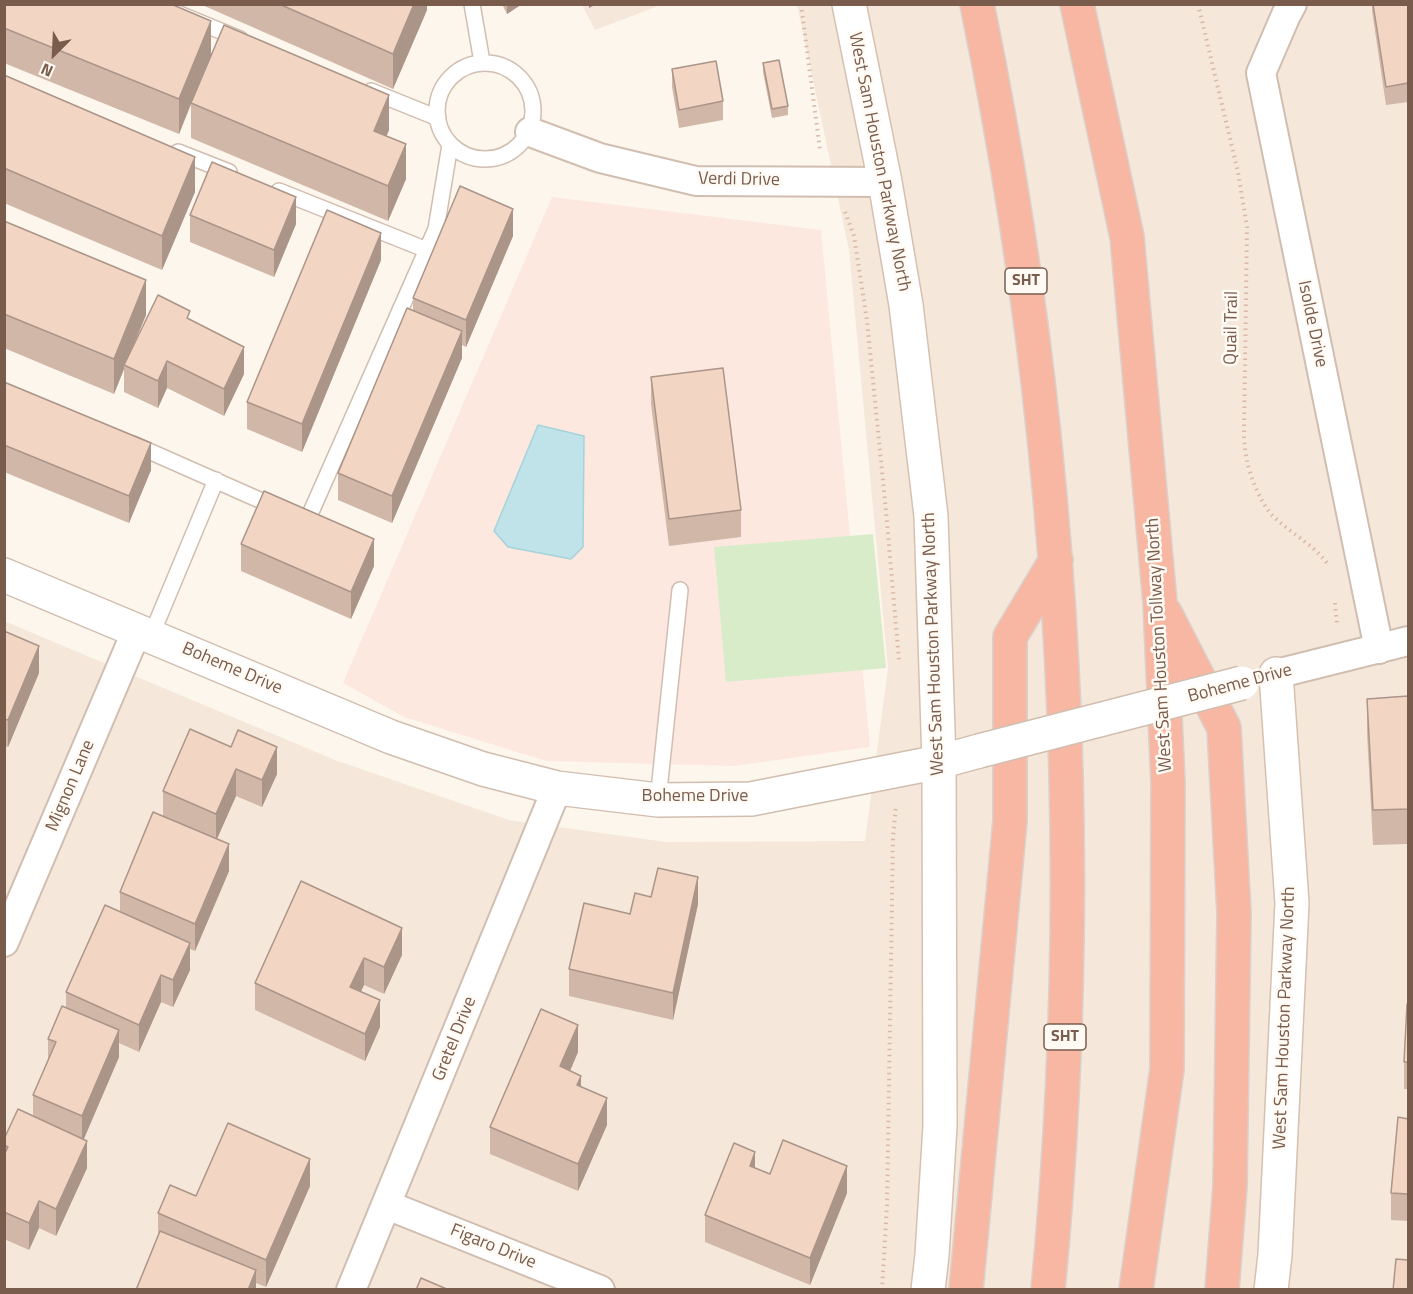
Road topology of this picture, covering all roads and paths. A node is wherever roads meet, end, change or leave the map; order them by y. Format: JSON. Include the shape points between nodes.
{"nodes":[{"id":1,"x":155,"y":4,"type":"edge"},
{"id":2,"x":472,"y":4,"type":"edge"},
{"id":3,"x":801,"y":4,"type":"edge"},
{"id":4,"x":849,"y":4,"type":"edge"},
{"id":5,"x":977,"y":4,"type":"edge"},
{"id":6,"x":1077,"y":4,"type":"edge"},
{"id":7,"x":1198,"y":4,"type":"edge"},
{"id":8,"x":1292,"y":4,"type":"edge"},
{"id":9,"x":253,"y":44,"type":"edge"},
{"id":10,"x":482,"y":62,"type":"junction"},
{"id":11,"x":362,"y":87,"type":"edge"},
{"id":12,"x":438,"y":118,"type":"junction"},
{"id":13,"x":530,"y":132,"type":"junction"},
{"id":14,"x":160,"y":145,"type":"edge"},
{"id":15,"x":450,"y":145,"type":"junction"},
{"id":16,"x":238,"y":175,"type":"edge"},
{"id":17,"x":833,"y":182,"type":"junction"},
{"id":18,"x":885,"y":182,"type":"junction"},
{"id":19,"x":260,"y":184,"type":"edge"},
{"id":20,"x":427,"y":250,"type":"junction"},
{"id":21,"x":121,"y":438,"type":"edge"},
{"id":22,"x":216,"y":480,"type":"junction"},
{"id":23,"x":1056,"y":560,"type":"junction"},
{"id":24,"x":1331,"y":569,"type":"dead end"},
{"id":25,"x":4,"y":575,"type":"edge"},
{"id":26,"x":680,"y":590,"type":"dead end"},
{"id":27,"x":1160,"y":603,"type":"junction"},
{"id":28,"x":1335,"y":603,"type":"dead end"},
{"id":29,"x":1336,"y":625,"type":"dead end"},
{"id":30,"x":144,"y":633,"type":"junction"},
{"id":31,"x":1408,"y":641,"type":"edge"},
{"id":32,"x":1379,"y":648,"type":"junction"},
{"id":33,"x":900,"y":671,"type":"dead end"},
{"id":34,"x":1276,"y":674,"type":"junction"},
{"id":35,"x":939,"y":762,"type":"junction"},
{"id":36,"x":898,"y":770,"type":"junction"},
{"id":37,"x":557,"y":788,"type":"junction"},
{"id":38,"x":658,"y":800,"type":"junction"},
{"id":39,"x":4,"y":942,"type":"edge"},
{"id":40,"x":387,"y":1205,"type":"junction"},
{"id":41,"x":351,"y":1290,"type":"edge"},
{"id":42,"x":600,"y":1290,"type":"edge"},
{"id":43,"x":882,"y":1290,"type":"edge"},
{"id":44,"x":928,"y":1290,"type":"edge"},
{"id":45,"x":966,"y":1290,"type":"edge"},
{"id":46,"x":1048,"y":1290,"type":"edge"},
{"id":47,"x":1136,"y":1290,"type":"edge"},
{"id":48,"x":1222,"y":1290,"type":"edge"},
{"id":49,"x":1271,"y":1290,"type":"edge"}],
"edges":[{"from":1,"to":9,"type":"lane"},
{"from":2,"to":10,"type":"lane"},
{"from":3,"to":17,"type":"path","via":[[819,148]]},
{"from":4,"to":18,"type":"main road","name":"West Sam Houston Parkway North"},
{"from":5,"to":23,"type":"highway","number":"SHT","via":[[1028,294]]},
{"from":6,"to":27,"type":"highway","name":"West Sam Houston Tollway North","via":[[1127,237]]},
{"from":7,"to":24,"type":"path","name":"Quail Trail","via":[[1238,172],[1247,227],[1247,461],[1264,505],[1322,556]]},
{"from":8,"to":32,"type":"street","name":"Isolde Drive","via":[[1262,74]]},
{"from":10,"to":12,"type":"lane","via":[[461,68],[445,83],[436,104]]},
{"from":10,"to":13,"type":"lane","via":[[507,67],[526,84],[534,108]]},
{"from":11,"to":12,"type":"lane"},
{"from":12,"to":15,"type":"lane","via":[[438,126]]},
{"from":13,"to":15,"type":"lane","via":[[515,150],[493,159],[470,157]]},
{"from":13,"to":17,"type":"street","name":"Verdi Drive","via":[[600,158],[696,181]]},
{"from":14,"to":16,"type":"lane"},
{"from":15,"to":20,"type":"lane","via":[[436,229]]},
{"from":17,"to":18,"type":"street","name":"Verdi Drive"},
{"from":17,"to":33,"type":"path","via":[[855,236],[867,321]]},
{"from":18,"to":35,"type":"main road","name":"West Sam Houston Parkway North","via":[[906,305],[931,516]]},
{"from":19,"to":20,"type":"lane"},
{"from":20,"to":22,"type":"lane","via":[[307,521]]},
{"from":21,"to":22,"type":"lane"},
{"from":22,"to":30,"type":"lane"},
{"from":23,"to":45,"type":"highway","via":[[1010,637],[1010,821]]},
{"from":23,"to":46,"type":"highway","number":"SHT","via":[[1067,783],[1067,954],[1060,1134]]},
{"from":25,"to":30,"type":"main road","name":"Boheme Drive"},
{"from":26,"to":38,"type":"lane"},
{"from":27,"to":47,"type":"highway","name":"West Sam Houston Tollway North","via":[[1168,794],[1167,1069]]},
{"from":27,"to":48,"type":"highway","via":[[1224,728],[1234,913],[1230,1186]]},
{"from":28,"to":29,"type":"path"},
{"from":30,"to":37,"type":"main road","name":"Boheme Drive","via":[[391,737]]},
{"from":30,"to":39,"type":"street","name":"Mignon Lane"},
{"from":31,"to":32,"type":"street","name":"Boheme Drive"},
{"from":32,"to":34,"type":"street","name":"Boheme Drive"},
{"from":34,"to":35,"type":"main road","name":"Boheme Drive","bridge":true},
{"from":34,"to":49,"type":"main road","name":"West Sam Houston Parkway North","via":[[1292,903]]},
{"from":35,"to":36,"type":"main road","name":"Boheme Drive"},
{"from":35,"to":44,"type":"main road","name":"West Sam Houston Parkway North","via":[[940,1126]]},
{"from":36,"to":38,"type":"main road","name":"Boheme Drive","via":[[751,799]]},
{"from":36,"to":43,"type":"path"},
{"from":37,"to":38,"type":"main road","name":"Boheme Drive"},
{"from":37,"to":40,"type":"street","name":"Gretel Drive"},
{"from":40,"to":41,"type":"street","name":"Gretel Drive"},
{"from":40,"to":42,"type":"street","name":"Figaro Drive"}]}
